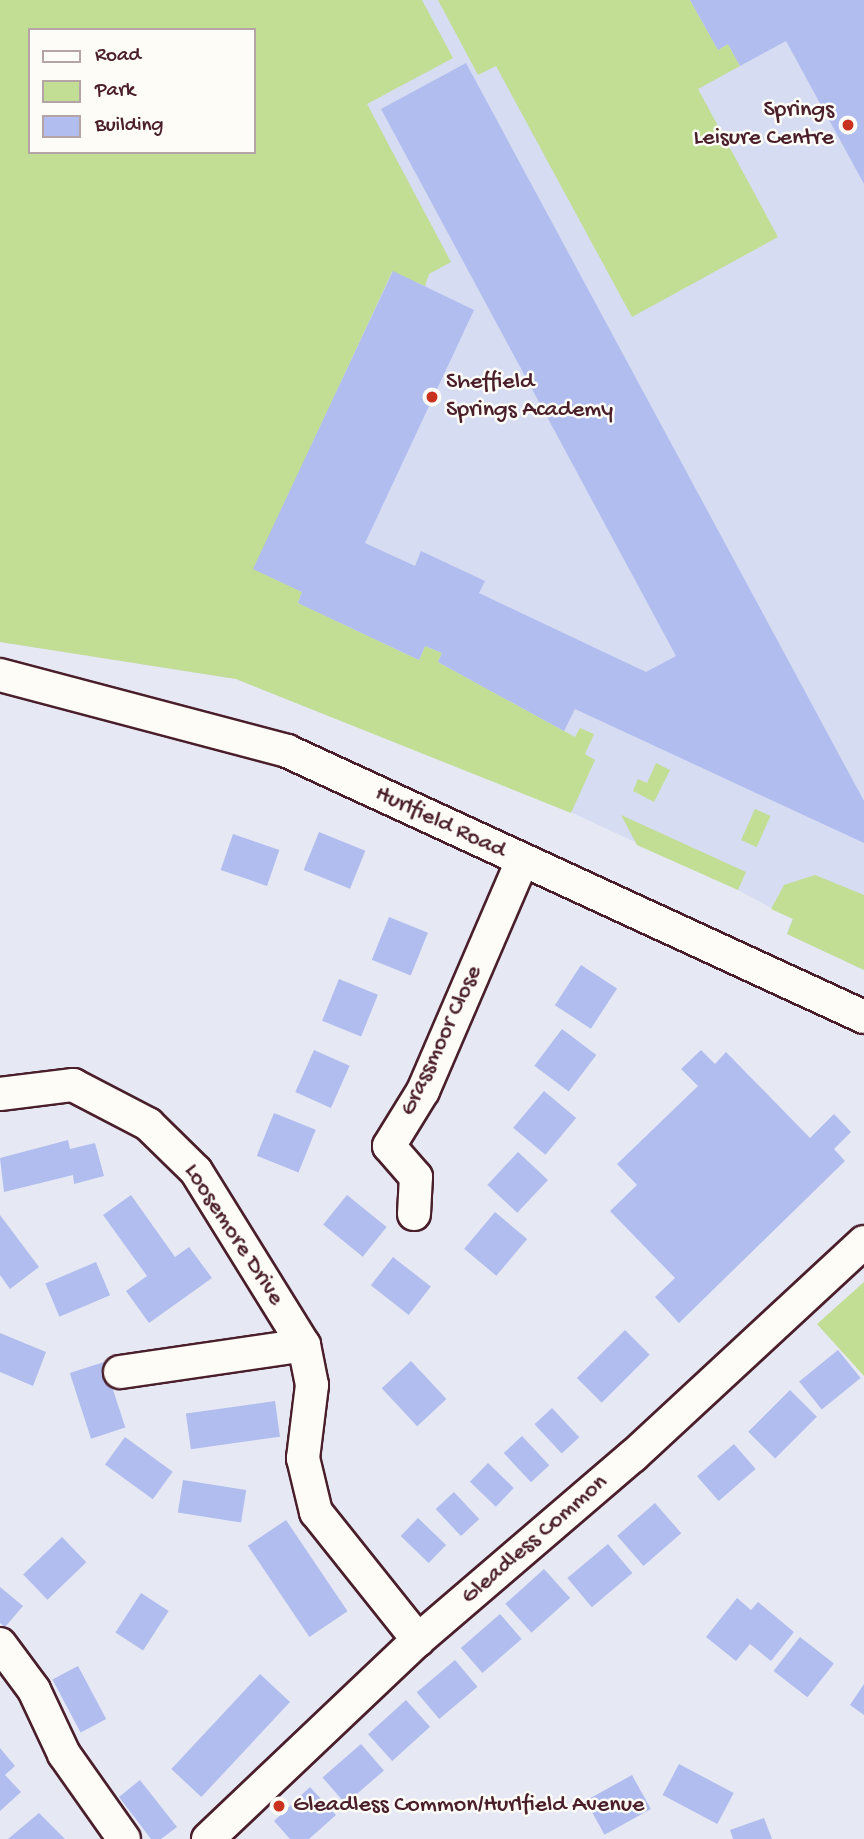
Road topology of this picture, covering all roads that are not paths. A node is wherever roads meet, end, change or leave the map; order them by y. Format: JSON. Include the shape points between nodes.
{"nodes":[{"id":1,"x":0,"y":675,"type":"edge"},
{"id":2,"x":522,"y":861,"type":"junction"},
{"id":3,"x":864,"y":1017,"type":"edge"},
{"id":4,"x":0,"y":1094,"type":"edge"},
{"id":5,"x":414,"y":1214,"type":"dead end"},
{"id":6,"x":864,"y":1242,"type":"edge"},
{"id":7,"x":304,"y":1345,"type":"junction"},
{"id":8,"x":120,"y":1372,"type":"dead end"},
{"id":9,"x":418,"y":1640,"type":"junction"},
{"id":10,"x":0,"y":1644,"type":"edge"},
{"id":11,"x":124,"y":1839,"type":"edge"},
{"id":12,"x":208,"y":1839,"type":"edge"}],
"edges":[{"from":1,"to":2,"type":"street","name":"Hurlfield Road","via":[[288,751]]},
{"from":2,"to":3,"type":"street","name":"Hurlfield Road"},
{"from":2,"to":5,"type":"street","name":"Grassmoor Close","via":[[424,1091],[389,1146],[416,1177]]},
{"from":4,"to":7,"type":"street","name":"Loosemore Drive","via":[[73,1085],[148,1124],[196,1171]]},
{"from":6,"to":9,"type":"street","name":"Gleadless Common","via":[[633,1456]]},
{"from":7,"to":8,"type":"street"},
{"from":7,"to":9,"type":"street","name":"Loosemore Drive","via":[[312,1385],[303,1458],[316,1512]]},
{"from":9,"to":12,"type":"street","name":"Gleadless Common"},
{"from":10,"to":11,"type":"street","via":[[34,1690],[64,1754]]}]}
